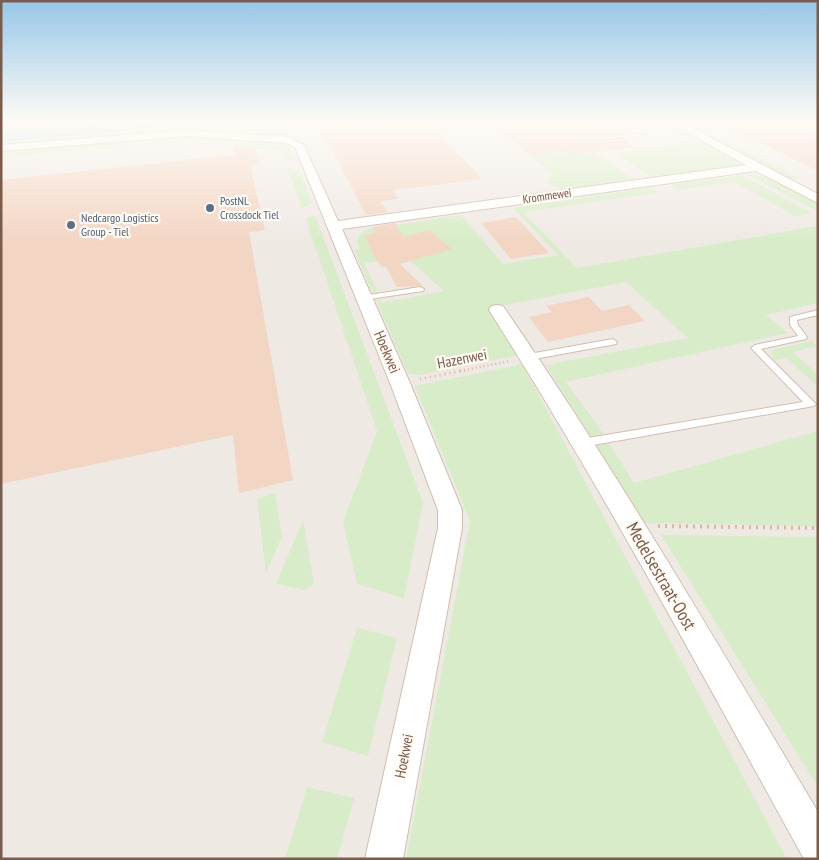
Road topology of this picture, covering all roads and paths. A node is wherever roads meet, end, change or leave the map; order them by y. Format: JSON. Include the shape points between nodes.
{"nodes":[{"id":1,"x":307,"y":162,"type":"edge"},
{"id":2,"x":750,"y":162,"type":"edge"},
{"id":3,"x":759,"y":167,"type":"junction"},
{"id":4,"x":818,"y":199,"type":"edge"},
{"id":5,"x":335,"y":226,"type":"junction"},
{"id":6,"x":420,"y":289,"type":"dead end"},
{"id":7,"x":364,"y":298,"type":"junction"},
{"id":8,"x":497,"y":310,"type":"dead end"},
{"id":9,"x":818,"y":312,"type":"edge"},
{"id":10,"x":613,"y":342,"type":"dead end"},
{"id":11,"x":529,"y":357,"type":"junction"},
{"id":12,"x":400,"y":383,"type":"junction"},
{"id":13,"x":582,"y":443,"type":"junction"},
{"id":14,"x":650,"y":526,"type":"dead end"},
{"id":15,"x":818,"y":528,"type":"edge"},
{"id":16,"x":818,"y":848,"type":"edge"},
{"id":17,"x":384,"y":859,"type":"edge"}],
"edges":[{"from":1,"to":5,"type":"street","name":"Hoekwei"},
{"from":2,"to":3,"type":"street"},
{"from":3,"to":4,"type":"street"},
{"from":3,"to":5,"type":"street","name":"Krommewei"},
{"from":5,"to":7,"type":"street","name":"Hoekwei"},
{"from":6,"to":7,"type":"lane"},
{"from":7,"to":12,"type":"street","name":"Hoekwei"},
{"from":8,"to":11,"type":"street","name":"Medelsestraat-Oost"},
{"from":9,"to":13,"type":"lane","via":[[793,319],[803,337],[755,348],[811,404]]},
{"from":10,"to":11,"type":"lane"},
{"from":11,"to":12,"type":"path","name":"Hazenwei"},
{"from":11,"to":13,"type":"street","name":"Medelsestraat-Oost"},
{"from":12,"to":17,"type":"street","name":"Hoekwei","via":[[450,510],[450,528]]},
{"from":13,"to":16,"type":"street","name":"Medelsestraat-Oost"},
{"from":14,"to":15,"type":"path"}]}
